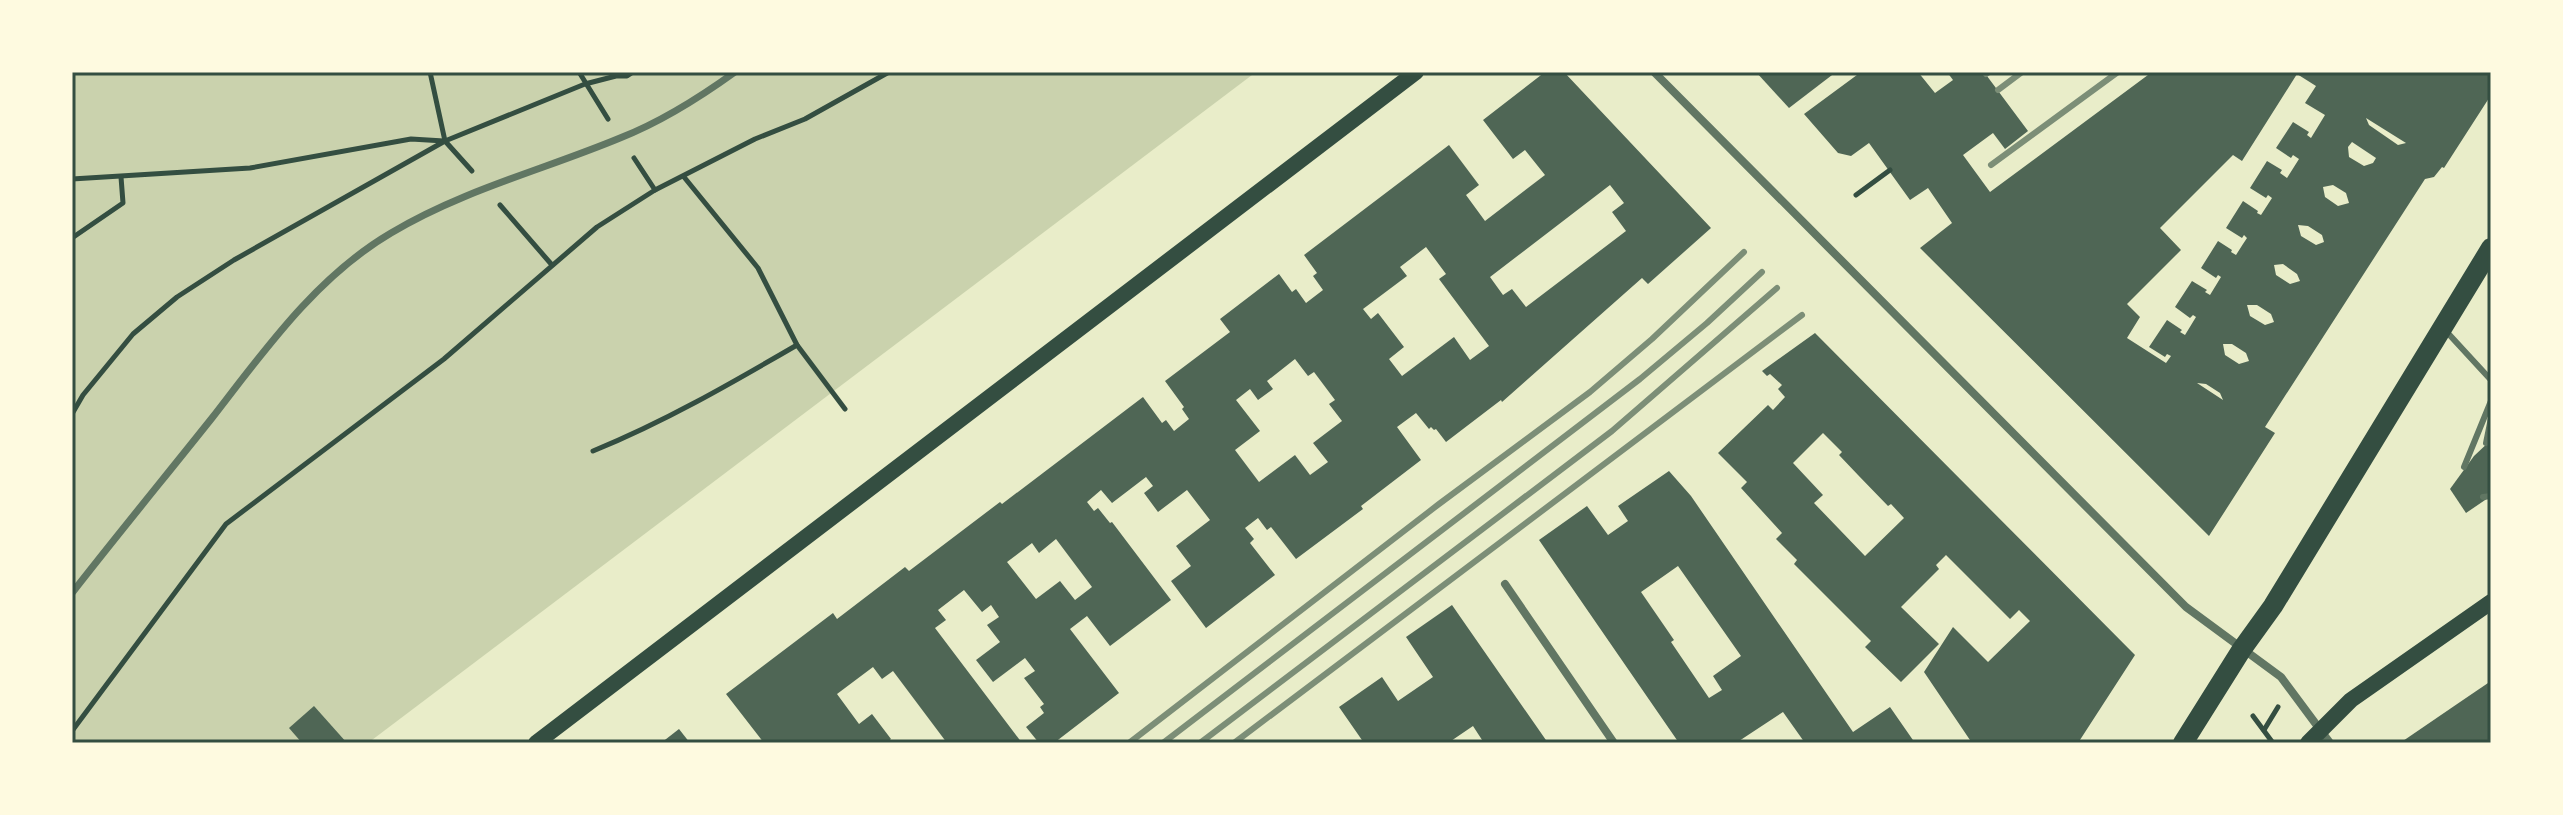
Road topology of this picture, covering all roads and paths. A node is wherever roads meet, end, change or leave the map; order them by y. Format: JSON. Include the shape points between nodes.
{"nodes":[{"id":1,"x":430,"y":72,"type":"edge"},
{"id":2,"x":579,"y":72,"type":"edge"},
{"id":3,"x":633,"y":72,"type":"edge"},
{"id":4,"x":735,"y":72,"type":"edge"},
{"id":5,"x":889,"y":72,"type":"edge"},
{"id":6,"x":1416,"y":72,"type":"edge"},
{"id":7,"x":1654,"y":72,"type":"edge"},
{"id":8,"x":618,"y":74,"type":"edge"},
{"id":9,"x":585,"y":84,"type":"junction"},
{"id":10,"x":612,"y":125,"type":"dead end"},
{"id":11,"x":445,"y":141,"type":"junction"},
{"id":12,"x":630,"y":152,"type":"dead end"},
{"id":13,"x":1890,"y":170,"type":"dead end"},
{"id":14,"x":474,"y":174,"type":"dead end"},
{"id":15,"x":121,"y":177,"type":"junction"},
{"id":16,"x":684,"y":177,"type":"junction"},
{"id":17,"x":72,"y":179,"type":"edge"},
{"id":18,"x":655,"y":190,"type":"junction"},
{"id":19,"x":1856,"y":195,"type":"dead end"},
{"id":20,"x":497,"y":201,"type":"dead end"},
{"id":21,"x":72,"y":238,"type":"edge"},
{"id":22,"x":2491,"y":248,"type":"edge"},
{"id":23,"x":552,"y":265,"type":"junction"},
{"id":24,"x":2443,"y":327,"type":"junction"},
{"id":25,"x":797,"y":345,"type":"junction"},
{"id":26,"x":2491,"y":380,"type":"edge"},
{"id":27,"x":2491,"y":401,"type":"edge"},
{"id":28,"x":845,"y":409,"type":"dead end"},
{"id":29,"x":72,"y":414,"type":"edge"},
{"id":30,"x":2491,"y":418,"type":"edge"},
{"id":31,"x":2486,"y":443,"type":"dead end"},
{"id":32,"x":593,"y":451,"type":"dead end"},
{"id":33,"x":2464,"y":467,"type":"dead end"},
{"id":34,"x":1505,"y":584,"type":"dead end"},
{"id":35,"x":72,"y":593,"type":"edge"},
{"id":36,"x":2491,"y":602,"type":"edge"},
{"id":37,"x":2242,"y":649,"type":"junction"},
{"id":38,"x":2280,"y":704,"type":"dead end"},
{"id":39,"x":2253,"y":716,"type":"dead end"},
{"id":40,"x":2264,"y":730,"type":"junction"},
{"id":41,"x":72,"y":731,"type":"edge"},
{"id":42,"x":2325,"y":736,"type":"edge"},
{"id":43,"x":536,"y":743,"type":"edge"},
{"id":44,"x":1614,"y":743,"type":"edge"},
{"id":45,"x":2183,"y":743,"type":"edge"},
{"id":46,"x":2273,"y":743,"type":"edge"},
{"id":47,"x":2308,"y":743,"type":"edge"}],
"edges":[{"from":1,"to":11,"type":"path"},
{"from":2,"to":9,"type":"path"},
{"from":3,"to":8,"type":"path"},
{"from":4,"to":35,"type":"street","via":[[654,122],[427,212],[357,256],[265,350]]},
{"from":5,"to":16,"type":"path"},
{"from":6,"to":43,"type":"main road"},
{"from":7,"to":37,"type":"street","via":[[2186,607]]},
{"from":8,"to":9,"type":"path"},
{"from":9,"to":10,"type":"path"},
{"from":9,"to":11,"type":"path"},
{"from":11,"to":14,"type":"path"},
{"from":11,"to":15,"type":"path","via":[[411,139],[250,168]]},
{"from":11,"to":29,"type":"path","via":[[177,297],[133,334]]},
{"from":12,"to":18,"type":"path"},
{"from":13,"to":19,"type":"path"},
{"from":15,"to":17,"type":"path"},
{"from":15,"to":21,"type":"path","via":[[123,203]]},
{"from":16,"to":18,"type":"path"},
{"from":16,"to":25,"type":"path","via":[[758,268]]},
{"from":18,"to":23,"type":"path","via":[[597,227]]},
{"from":20,"to":23,"type":"path"},
{"from":22,"to":24,"type":"main road"},
{"from":23,"to":41,"type":"path","via":[[444,359],[226,524]]},
{"from":24,"to":26,"type":"lane"},
{"from":24,"to":37,"type":"main road"},
{"from":25,"to":28,"type":"path"},
{"from":25,"to":32,"type":"path","via":[[708,397]]},
{"from":27,"to":33,"type":"lane"},
{"from":30,"to":31,"type":"lane"},
{"from":34,"to":44,"type":"street"},
{"from":36,"to":42,"type":"main road","via":[[2351,700]]},
{"from":37,"to":42,"type":"street","via":[[2281,677]]},
{"from":37,"to":45,"type":"main road"},
{"from":38,"to":40,"type":"path"},
{"from":39,"to":40,"type":"path"},
{"from":40,"to":46,"type":"path"},
{"from":42,"to":47,"type":"main road"}]}
